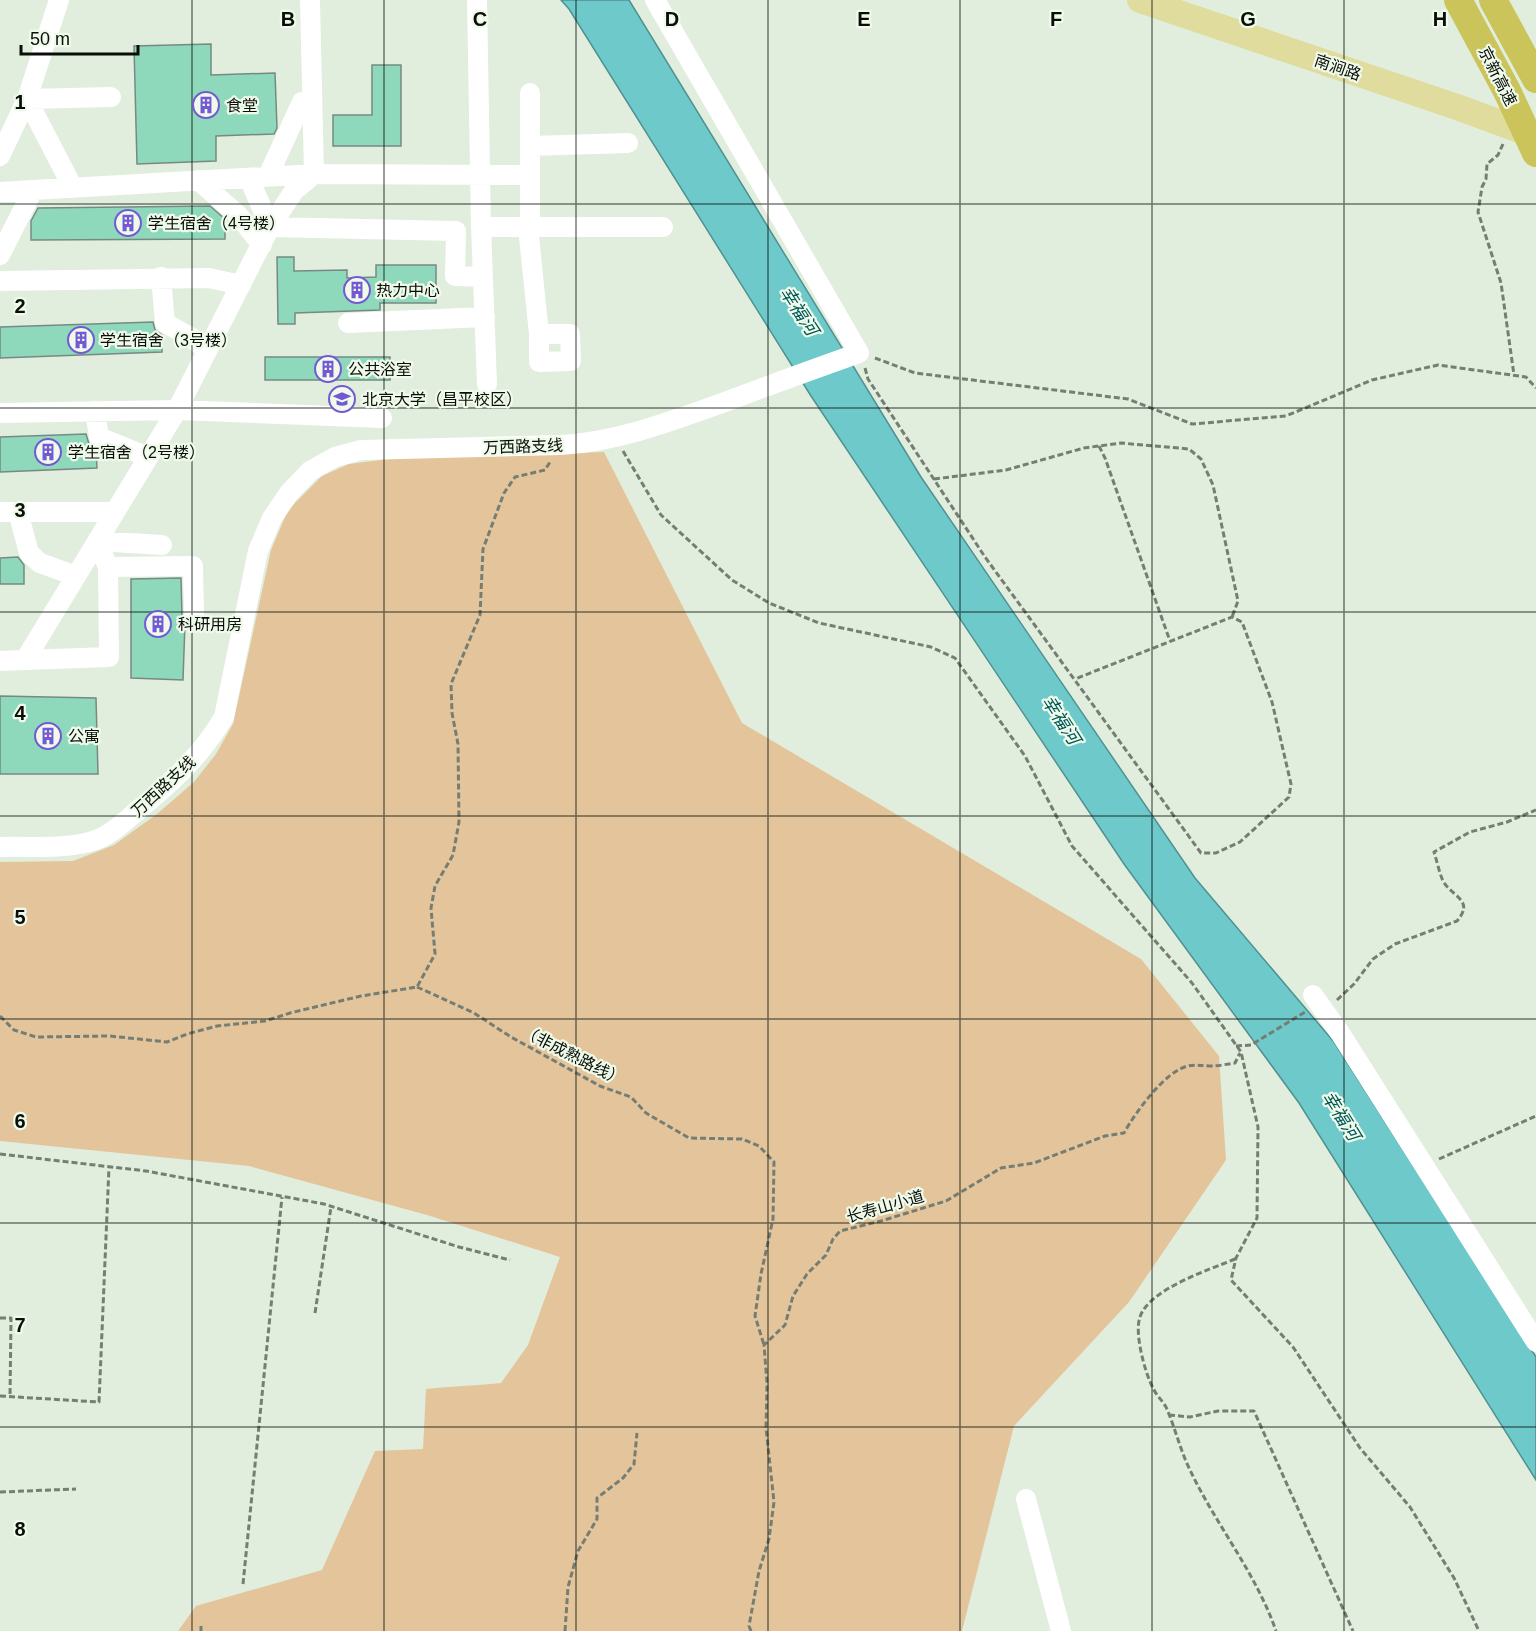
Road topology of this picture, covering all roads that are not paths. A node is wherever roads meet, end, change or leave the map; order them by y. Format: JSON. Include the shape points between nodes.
{"nodes":[{"id":1,"x":59,"y":0,"type":"edge"},
{"id":2,"x":310,"y":0,"type":"edge"},
{"id":3,"x":477,"y":0,"type":"edge"},
{"id":4,"x":655,"y":0,"type":"edge"},
{"id":5,"x":1140,"y":0,"type":"edge"},
{"id":6,"x":1458,"y":0,"type":"edge"},
{"id":7,"x":1493,"y":0,"type":"edge"},
{"id":8,"x":1503,"y":0,"type":"edge"},
{"id":9,"x":1514,"y":36,"type":"junction"},
{"id":10,"x":1536,"y":79,"type":"edge"},
{"id":11,"x":530,"y":93,"type":"dead end"},
{"id":12,"x":111,"y":97,"type":"dead end"},
{"id":13,"x":27,"y":99,"type":"junction"},
{"id":14,"x":301,"y":101,"type":"junction"},
{"id":15,"x":1536,"y":136,"type":"edge"},
{"id":16,"x":628,"y":143,"type":"dead end"},
{"id":17,"x":530,"y":146,"type":"junction"},
{"id":18,"x":1536,"y":153,"type":"edge"},
{"id":19,"x":0,"y":156,"type":"edge"},
{"id":20,"x":314,"y":174,"type":"junction"},
{"id":21,"x":480,"y":175,"type":"junction"},
{"id":22,"x":530,"y":175,"type":"junction"},
{"id":23,"x":258,"y":177,"type":"junction"},
{"id":24,"x":198,"y":180,"type":"junction"},
{"id":25,"x":73,"y":188,"type":"junction"},
{"id":26,"x":33,"y":190,"type":"junction"},
{"id":27,"x":0,"y":192,"type":"edge"},
{"id":28,"x":529,"y":221,"type":"junction"},
{"id":29,"x":481,"y":227,"type":"junction"},
{"id":30,"x":663,"y":227,"type":"dead end"},
{"id":31,"x":266,"y":236,"type":"junction"},
{"id":32,"x":0,"y":255,"type":"edge"},
{"id":33,"x":160,"y":277,"type":"junction"},
{"id":34,"x":483,"y":277,"type":"junction"},
{"id":35,"x":0,"y":281,"type":"edge"},
{"id":36,"x":241,"y":285,"type":"junction"},
{"id":37,"x":485,"y":317,"type":"junction"},
{"id":38,"x":348,"y":323,"type":"dead end"},
{"id":39,"x":539,"y":334,"type":"dead end"},
{"id":40,"x":207,"y":351,"type":"junction"},
{"id":41,"x":488,"y":384,"type":"dead end"},
{"id":42,"x":177,"y":410,"type":"junction"},
{"id":43,"x":95,"y":411,"type":"junction"},
{"id":44,"x":0,"y":412,"type":"edge"},
{"id":45,"x":382,"y":418,"type":"dead end"},
{"id":46,"x":148,"y":457,"type":"junction"},
{"id":47,"x":9,"y":512,"type":"edge"},
{"id":48,"x":115,"y":512,"type":"junction"},
{"id":49,"x":97,"y":541,"type":"junction"},
{"id":50,"x":162,"y":545,"type":"dead end"},
{"id":51,"x":108,"y":567,"type":"junction"},
{"id":52,"x":76,"y":576,"type":"junction"},
{"id":53,"x":194,"y":616,"type":"dead end"},
{"id":54,"x":25,"y":660,"type":"junction"},
{"id":55,"x":0,"y":661,"type":"edge"},
{"id":56,"x":0,"y":847,"type":"edge"},
{"id":57,"x":1319,"y":1004,"type":"road end"},
{"id":58,"x":1536,"y":1342,"type":"edge"},
{"id":59,"x":1026,"y":1499,"type":"dead end"},
{"id":60,"x":1061,"y":1631,"type":"edge"}],
"edges":[{"from":1,"to":13,"type":"street"},
{"from":2,"to":14,"type":"street"},
{"from":3,"to":21,"type":"street"},
{"from":4,"to":56,"type":"street","name":"万西路支线","via":[[859,353],[676,419],[614,437],[560,445],[361,450],[335,457],[310,471],[272,518],[258,551],[224,717],[210,740],[172,782],[111,833],[69,846]]},
{"from":5,"to":15,"type":"main road","name":"南涧路"},
{"from":6,"to":18,"type":"highway","name":"京新高速"},
{"from":7,"to":9,"type":"highway","name":"京新高速"},
{"from":8,"to":9,"type":"highway"},
{"from":9,"to":10,"type":"highway","name":"京新高速"},
{"from":11,"to":17,"type":"street"},
{"from":12,"to":13,"type":"street"},
{"from":13,"to":19,"type":"street"},
{"from":13,"to":25,"type":"street"},
{"from":14,"to":20,"type":"street"},
{"from":14,"to":23,"type":"street"},
{"from":16,"to":17,"type":"street"},
{"from":17,"to":22,"type":"street"},
{"from":20,"to":21,"type":"street"},
{"from":20,"to":23,"type":"street"},
{"from":20,"to":31,"type":"street","via":[[294,191]]},
{"from":21,"to":22,"type":"street"},
{"from":21,"to":29,"type":"street"},
{"from":22,"to":28,"type":"street"},
{"from":23,"to":24,"type":"street"},
{"from":23,"to":31,"type":"street"},
{"from":24,"to":25,"type":"street"},
{"from":24,"to":31,"type":"street"},
{"from":25,"to":26,"type":"street"},
{"from":26,"to":27,"type":"street"},
{"from":26,"to":32,"type":"street"},
{"from":28,"to":29,"type":"street"},
{"from":28,"to":30,"type":"street"},
{"from":28,"to":39,"type":"street"},
{"from":29,"to":34,"type":"street"},
{"from":31,"to":34,"type":"street","via":[[456,231],[455,276]]},
{"from":31,"to":36,"type":"street"},
{"from":33,"to":35,"type":"street"},
{"from":33,"to":36,"type":"street","via":[[209,278]]},
{"from":33,"to":40,"type":"street","via":[[165,323]]},
{"from":34,"to":37,"type":"street"},
{"from":36,"to":40,"type":"street"},
{"from":37,"to":38,"type":"street"},
{"from":37,"to":41,"type":"street"},
{"from":40,"to":42,"type":"street"},
{"from":42,"to":43,"type":"street"},
{"from":42,"to":45,"type":"street"},
{"from":42,"to":46,"type":"street"},
{"from":43,"to":44,"type":"street"},
{"from":43,"to":46,"type":"street","via":[[99,437]]},
{"from":46,"to":48,"type":"street"},
{"from":47,"to":48,"type":"street"},
{"from":47,"to":52,"type":"street","via":[[29,553],[40,563]]},
{"from":48,"to":49,"type":"street"},
{"from":49,"to":50,"type":"street"},
{"from":49,"to":51,"type":"street"},
{"from":49,"to":52,"type":"street"},
{"from":51,"to":53,"type":"street","via":[[193,566]]},
{"from":51,"to":54,"type":"street","via":[[109,657]]},
{"from":52,"to":54,"type":"street"},
{"from":54,"to":55,"type":"street"},
{"from":57,"to":58,"type":"street"},
{"from":59,"to":60,"type":"street"}]}
